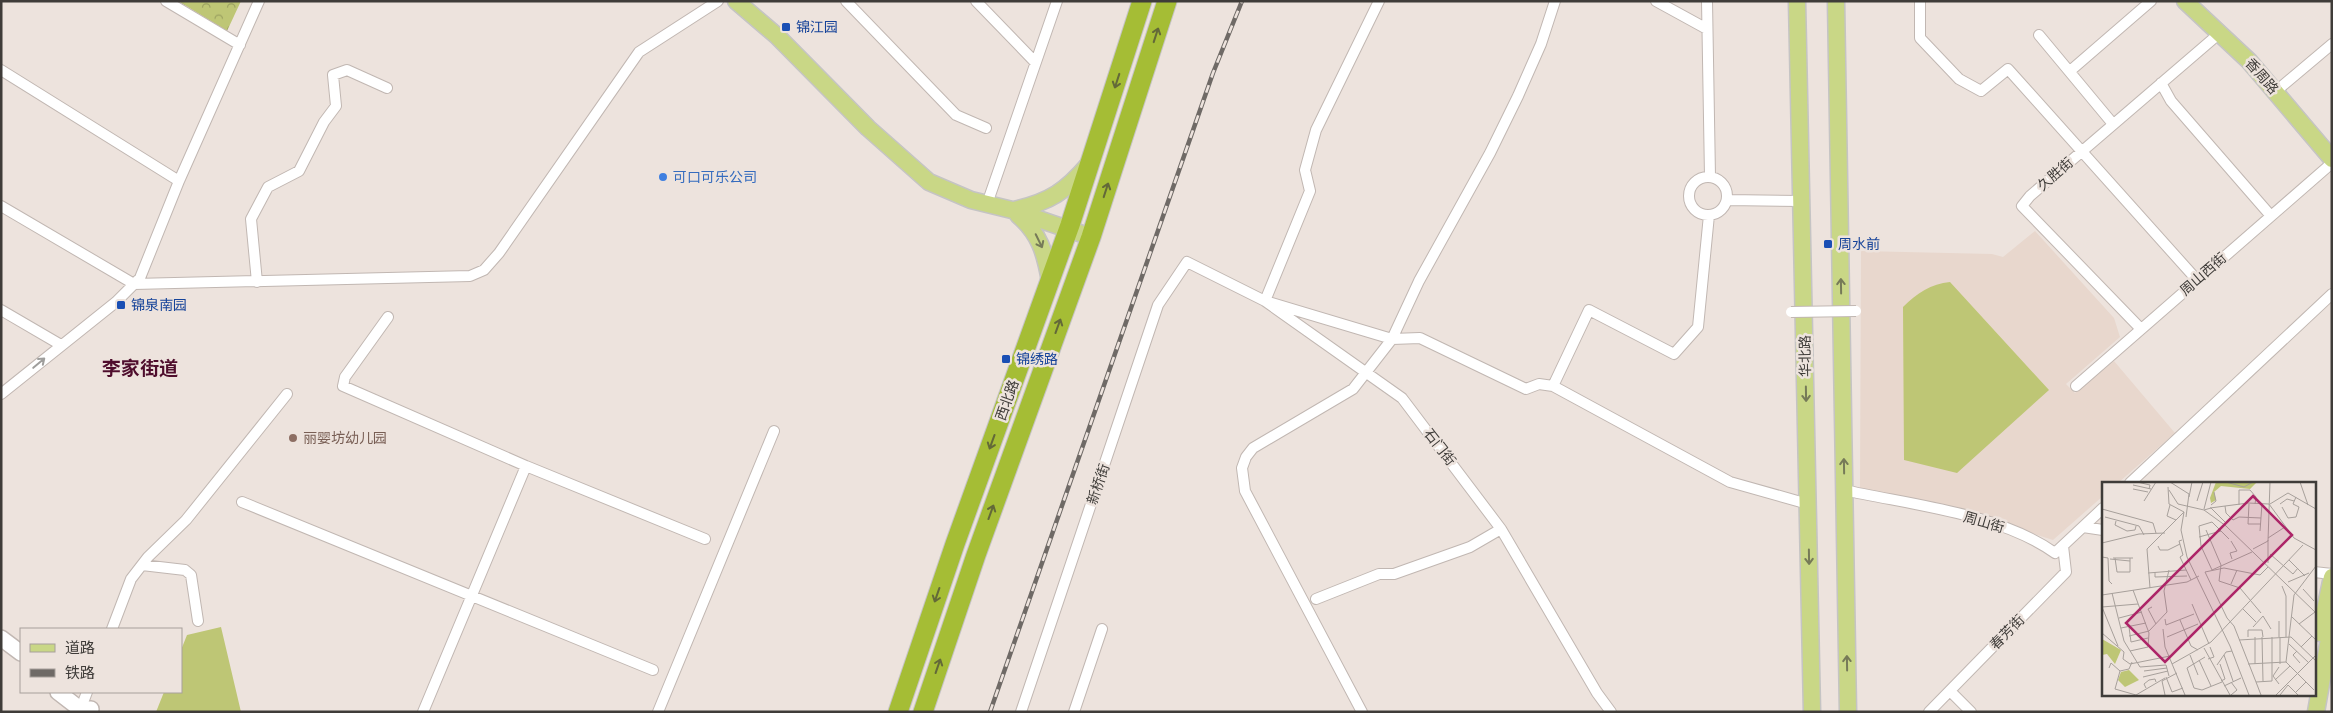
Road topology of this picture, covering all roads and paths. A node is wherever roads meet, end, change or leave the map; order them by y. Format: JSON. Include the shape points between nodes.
{"nodes":[{"id":1,"x":166,"y":1,"type":"edge"},
{"id":2,"x":259,"y":1,"type":"edge"},
{"id":3,"x":718,"y":1,"type":"edge"},
{"id":4,"x":736,"y":1,"type":"edge"},
{"id":5,"x":846,"y":1,"type":"edge"},
{"id":6,"x":976,"y":1,"type":"edge"},
{"id":7,"x":1057,"y":1,"type":"edge"},
{"id":8,"x":1142,"y":1,"type":"edge"},
{"id":9,"x":1167,"y":1,"type":"edge"},
{"id":10,"x":1378,"y":1,"type":"edge"},
{"id":11,"x":1556,"y":1,"type":"edge"},
{"id":12,"x":1656,"y":1,"type":"edge"},
{"id":13,"x":1706,"y":1,"type":"edge"},
{"id":14,"x":1797,"y":1,"type":"edge"},
{"id":15,"x":1808,"y":1,"type":"edge"},
{"id":16,"x":1829,"y":1,"type":"edge"},
{"id":17,"x":1836,"y":1,"type":"edge"},
{"id":18,"x":1920,"y":1,"type":"edge"},
{"id":19,"x":2151,"y":1,"type":"edge"},
{"id":20,"x":2185,"y":1,"type":"edge"},
{"id":21,"x":2200,"y":1,"type":"edge"},
{"id":22,"x":1707,"y":29,"type":"junction"},
{"id":23,"x":2221,"y":32,"type":"junction"},
{"id":24,"x":2039,"y":35,"type":"dead end"},
{"id":25,"x":2332,"y":44,"type":"edge"},
{"id":26,"x":240,"y":45,"type":"junction"},
{"id":27,"x":1035,"y":62,"type":"junction"},
{"id":28,"x":1,"y":70,"type":"edge"},
{"id":29,"x":2070,"y":71,"type":"junction"},
{"id":30,"x":2161,"y":83,"type":"junction"},
{"id":31,"x":387,"y":88,"type":"dead end"},
{"id":32,"x":2279,"y":89,"type":"junction"},
{"id":33,"x":2113,"y":124,"type":"junction"},
{"id":34,"x":986,"y":128,"type":"dead end"},
{"id":35,"x":2332,"y":144,"type":"edge"},
{"id":36,"x":2082,"y":151,"type":"junction"},
{"id":37,"x":2332,"y":159,"type":"edge"},
{"id":38,"x":1090,"y":163,"type":"junction"},
{"id":39,"x":2332,"y":163,"type":"edge"},
{"id":40,"x":1710,"y":177,"type":"junction"},
{"id":41,"x":179,"y":181,"type":"junction"},
{"id":42,"x":1726,"y":200,"type":"junction"},
{"id":43,"x":1802,"y":201,"type":"junction"},
{"id":44,"x":987,"y":204,"type":"junction"},
{"id":45,"x":1,"y":206,"type":"edge"},
{"id":46,"x":1012,"y":210,"type":"junction"},
{"id":47,"x":1840,"y":215,"type":"junction"},
{"id":48,"x":1709,"y":216,"type":"junction"},
{"id":49,"x":2271,"y":216,"type":"junction"},
{"id":50,"x":1069,"y":229,"type":"junction"},
{"id":51,"x":1091,"y":237,"type":"junction"},
{"id":52,"x":1803,"y":241,"type":"junction"},
{"id":53,"x":1187,"y":262,"type":"joint"},
{"id":54,"x":2197,"y":280,"type":"junction"},
{"id":55,"x":1050,"y":281,"type":"junction"},
{"id":56,"x":257,"y":282,"type":"junction"},
{"id":57,"x":134,"y":284,"type":"junction"},
{"id":58,"x":2332,"y":294,"type":"edge"},
{"id":59,"x":1266,"y":301,"type":"junction"},
{"id":60,"x":1,"y":310,"type":"edge"},
{"id":61,"x":1856,"y":311,"type":"dead end"},
{"id":62,"x":1791,"y":312,"type":"dead end"},
{"id":63,"x":388,"y":317,"type":"dead end"},
{"id":64,"x":2141,"y":329,"type":"junction"},
{"id":65,"x":1392,"y":339,"type":"junction"},
{"id":66,"x":61,"y":345,"type":"junction"},
{"id":67,"x":1367,"y":373,"type":"junction"},
{"id":68,"x":1553,"y":386,"type":"junction"},
{"id":69,"x":2076,"y":386,"type":"dead end"},
{"id":70,"x":1,"y":394,"type":"edge"},
{"id":71,"x":287,"y":394,"type":"dead end"},
{"id":72,"x":774,"y":431,"type":"dead end"},
{"id":73,"x":526,"y":466,"type":"junction"},
{"id":74,"x":2131,"y":482,"type":"edge"},
{"id":75,"x":1844,"y":490,"type":"junction"},
{"id":76,"x":242,"y":502,"type":"dead end"},
{"id":77,"x":1808,"y":504,"type":"junction"},
{"id":78,"x":2102,"y":509,"type":"edge"},
{"id":79,"x":2083,"y":527,"type":"junction"},
{"id":80,"x":1501,"y":529,"type":"junction"},
{"id":81,"x":2102,"y":530,"type":"edge"},
{"id":82,"x":705,"y":540,"type":"dead end"},
{"id":83,"x":2063,"y":546,"type":"junction"},
{"id":84,"x":142,"y":565,"type":"junction"},
{"id":85,"x":2316,"y":572,"type":"edge"},
{"id":86,"x":2332,"y":575,"type":"edge"},
{"id":87,"x":472,"y":594,"type":"junction"},
{"id":88,"x":1316,"y":599,"type":"dead end"},
{"id":89,"x":198,"y":621,"type":"dead end"},
{"id":90,"x":2332,"y":622,"type":"edge"},
{"id":91,"x":112,"y":628,"type":"edge"},
{"id":92,"x":1102,"y":629,"type":"dead end"},
{"id":93,"x":1,"y":638,"type":"edge"},
{"id":94,"x":2317,"y":640,"type":"edge"},
{"id":95,"x":1,"y":650,"type":"edge"},
{"id":96,"x":20,"y":652,"type":"edge"},
{"id":97,"x":20,"y":664,"type":"edge"},
{"id":98,"x":653,"y":670,"type":"dead end"},
{"id":99,"x":1950,"y":691,"type":"junction"},
{"id":100,"x":60,"y":693,"type":"edge"},
{"id":101,"x":2308,"y":696,"type":"edge"},
{"id":102,"x":84,"y":704,"type":"edge"},
{"id":103,"x":423,"y":712,"type":"edge"},
{"id":104,"x":658,"y":712,"type":"edge"},
{"id":105,"x":898,"y":712,"type":"edge"},
{"id":106,"x":923,"y":712,"type":"edge"},
{"id":107,"x":1022,"y":712,"type":"edge"},
{"id":108,"x":1074,"y":712,"type":"edge"},
{"id":109,"x":1362,"y":712,"type":"edge"},
{"id":110,"x":1611,"y":712,"type":"edge"},
{"id":111,"x":1812,"y":712,"type":"edge"},
{"id":112,"x":1848,"y":712,"type":"edge"},
{"id":113,"x":1929,"y":712,"type":"edge"},
{"id":114,"x":1970,"y":712,"type":"edge"},
{"id":115,"x":2307,"y":712,"type":"edge"},
{"id":116,"x":2316,"y":712,"type":"edge"}],
"edges":[{"from":1,"to":26,"type":"street"},
{"from":2,"to":26,"type":"street"},
{"from":3,"to":56,"type":"street","via":[[639,52],[484,270],[470,276]]},
{"from":4,"to":44,"type":"main road","via":[[777,36],[913,170],[947,191]]},
{"from":5,"to":34,"type":"street","via":[[956,115]]},
{"from":6,"to":27,"type":"street"},
{"from":7,"to":27,"type":"street"},
{"from":8,"to":38,"type":"highway","name":"西北路","one_way":true},
{"from":51,"to":9,"type":"highway","name":"西北路","one_way":true},
{"from":10,"to":59,"type":"street","via":[[1316,130],[1305,170],[1310,191]]},
{"from":11,"to":65,"type":"street","via":[[1518,96],[1419,281]]},
{"from":12,"to":22,"type":"street"},
{"from":13,"to":22,"type":"street"},
{"from":14,"to":43,"type":"main road","name":"华北路"},
{"from":15,"to":52,"type":"main road","via":[[1810,174]]},
{"from":16,"to":47,"type":"main road","via":[[1831,164]]},
{"from":17,"to":47,"type":"main road"},
{"from":18,"to":36,"type":"street","via":[[1920,38],[1959,79],[1982,91],[2008,69]]},
{"from":19,"to":29,"type":"street"},
{"from":20,"to":23,"type":"main road","name":"香周路"},
{"from":21,"to":32,"type":"main road","name":"香周路","via":[[2241,38]]},
{"from":22,"to":40,"type":"street"},
{"from":23,"to":30,"type":"street","name":"久胜街"},
{"from":23,"to":32,"type":"main road","name":"香周路"},
{"from":24,"to":29,"type":"street"},
{"from":25,"to":32,"type":"street"},
{"from":26,"to":41,"type":"street"},
{"from":27,"to":44,"type":"street"},
{"from":28,"to":41,"type":"street"},
{"from":29,"to":33,"type":"street"},
{"from":30,"to":33,"type":"street","name":"久胜街"},
{"from":30,"to":49,"type":"street","via":[[2171,101]]},
{"from":31,"to":56,"type":"street","via":[[347,70],[334,75],[336,106],[324,122],[299,171],[268,187],[252,219]]},
{"from":32,"to":35,"type":"main road","name":"香周路"},
{"from":32,"to":37,"type":"main road","name":"香周路"},
{"from":33,"to":36,"type":"street","name":"久胜街"},
{"from":36,"to":54,"type":"street"},
{"from":36,"to":64,"type":"street","name":"久胜街","via":[[2022,206]]},
{"from":38,"to":46,"type":"main road","via":[[1069,187],[1055,196],[1036,205]]},
{"from":38,"to":50,"type":"highway","name":"西北路"},
{"from":39,"to":49,"type":"street","name":"周山西街"},
{"from":40,"to":42,"type":"street","via":[[1721,182],[1727,193]]},
{"from":40,"to":48,"type":"street","via":[[1692,184],[1688,196],[1692,208]]},
{"from":41,"to":57,"type":"street","via":[[144,270]]},
{"from":42,"to":43,"type":"street"},
{"from":42,"to":48,"type":"street","via":[[1721,211]]},
{"from":43,"to":52,"type":"main road","name":"华北路"},
{"from":44,"to":46,"type":"main road"},
{"from":45,"to":57,"type":"street"},
{"from":46,"to":50,"type":"main road"},
{"from":46,"to":55,"type":"main road","one_way":true,"via":[[1040,240]]},
{"from":75,"to":47,"type":"main road","one_way":true},
{"from":48,"to":68,"type":"street","via":[[1698,327],[1674,354],[1589,310]]},
{"from":49,"to":54,"type":"street","name":"周山西街"},
{"from":50,"to":51,"type":"main road"},
{"from":50,"to":55,"type":"highway","name":"西北路"},
{"from":106,"to":51,"type":"highway","name":"西北路","one_way":true,"via":[[979,546]]},
{"from":52,"to":77,"type":"main road","name":"华北路","one_way":true},
{"from":53,"to":59,"type":"street","name":"石门街"},
{"from":53,"to":107,"type":"street","name":"新桥街","via":[[1158,305]]},
{"from":54,"to":64,"type":"street","name":"周山西街"},
{"from":55,"to":105,"type":"highway","name":"西北路","one_way":true},
{"from":56,"to":57,"type":"street"},
{"from":57,"to":66,"type":"street"},
{"from":58,"to":74,"type":"street"},
{"from":59,"to":65,"type":"street"},
{"from":59,"to":67,"type":"street","name":"石门街"},
{"from":60,"to":66,"type":"street"},
{"from":61,"to":62,"type":"street","bridge":true},
{"from":63,"to":73,"type":"street","via":[[345,376],[343,386]]},
{"from":64,"to":69,"type":"street","name":"周山西街"},
{"from":65,"to":67,"type":"street"},
{"from":65,"to":68,"type":"street","via":[[1420,338],[1526,389],[1539,384]]},
{"from":70,"to":66,"type":"street","one_way":true},
{"from":67,"to":80,"type":"street","name":"石门街","via":[[1402,398]]},
{"from":67,"to":109,"type":"street","via":[[1353,389],[1261,442],[1246,457],[1242,468],[1245,491]]},
{"from":68,"to":77,"type":"street","via":[[1730,482]]},
{"from":71,"to":84,"type":"street","via":[[186,520]]},
{"from":72,"to":104,"type":"street"},
{"from":73,"to":82,"type":"street"},
{"from":73,"to":87,"type":"street"},
{"from":75,"to":83,"type":"street","name":"周山街","via":[[1976,518],[2038,542],[2055,554]]},
{"from":112,"to":75,"type":"main road","one_way":true},
{"from":76,"to":87,"type":"street"},
{"from":77,"to":111,"type":"main road","name":"华北路","one_way":true},
{"from":78,"to":79,"type":"street"},
{"from":79,"to":81,"type":"street"},
{"from":79,"to":83,"type":"street"},
{"from":80,"to":88,"type":"street","via":[[1470,547],[1394,574],[1379,574]]},
{"from":80,"to":110,"type":"street","name":"石门街"},
{"from":83,"to":99,"type":"street","name":"春芳街","via":[[2066,572]]},
{"from":84,"to":89,"type":"street","via":[[185,570],[191,575]]},
{"from":84,"to":91,"type":"street","via":[[131,579]]},
{"from":85,"to":86,"type":"street"},
{"from":86,"to":94,"type":"main road"},
{"from":87,"to":98,"type":"street"},
{"from":87,"to":103,"type":"street"},
{"from":90,"to":116,"type":"main road"},
{"from":92,"to":108,"type":"street"},
{"from":93,"to":96,"type":"street"},
{"from":95,"to":97,"type":"street"},
{"from":99,"to":113,"type":"street","name":"春芳街"},
{"from":99,"to":114,"type":"street"},
{"from":100,"to":102,"type":"street"},
{"from":101,"to":115,"type":"main road"}]}
